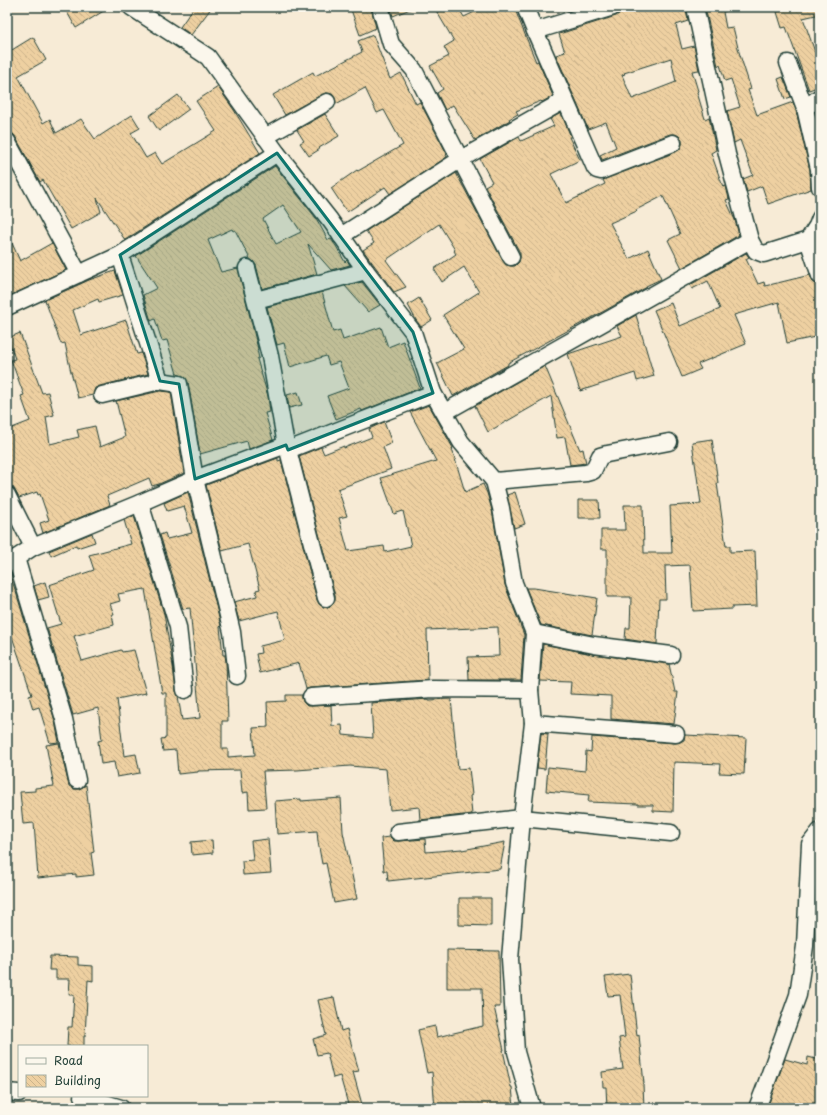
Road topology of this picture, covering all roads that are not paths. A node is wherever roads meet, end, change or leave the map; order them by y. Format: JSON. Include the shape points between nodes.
{"nodes":[{"id":1,"x":131,"y":7,"type":"edge"},
{"id":2,"x":380,"y":7,"type":"edge"},
{"id":3,"x":525,"y":7,"type":"edge"},
{"id":4,"x":613,"y":7,"type":"edge"},
{"id":5,"x":695,"y":7,"type":"edge"},
{"id":6,"x":535,"y":31,"type":"junction"},
{"id":7,"x":788,"y":63,"type":"dead end"},
{"id":8,"x":820,"y":98,"type":"edge"},
{"id":9,"x":565,"y":100,"type":"junction"},
{"id":10,"x":327,"y":102,"type":"dead end"},
{"id":11,"x":805,"y":108,"type":"junction"},
{"id":12,"x":265,"y":138,"type":"junction"},
{"id":13,"x":7,"y":141,"type":"edge"},
{"id":14,"x":673,"y":143,"type":"dead end"},
{"id":15,"x":277,"y":153,"type":"junction"},
{"id":16,"x":461,"y":159,"type":"junction"},
{"id":17,"x":820,"y":187,"type":"edge"},
{"id":18,"x":819,"y":223,"type":"edge"},
{"id":19,"x":341,"y":236,"type":"junction"},
{"id":20,"x":750,"y":240,"type":"junction"},
{"id":21,"x":808,"y":240,"type":"junction"},
{"id":22,"x":120,"y":255,"type":"junction"},
{"id":23,"x":511,"y":257,"type":"dead end"},
{"id":24,"x":247,"y":268,"type":"dead end"},
{"id":25,"x":366,"y":271,"type":"junction"},
{"id":26,"x":79,"y":274,"type":"junction"},
{"id":27,"x":820,"y":276,"type":"edge"},
{"id":28,"x":256,"y":300,"type":"junction"},
{"id":29,"x":7,"y":307,"type":"edge"},
{"id":30,"x":160,"y":381,"type":"junction"},
{"id":31,"x":433,"y":393,"type":"junction"},
{"id":32,"x":102,"y":395,"type":"dead end"},
{"id":33,"x":444,"y":412,"type":"junction"},
{"id":34,"x":669,"y":442,"type":"dead end"},
{"id":35,"x":287,"y":447,"type":"junction"},
{"id":36,"x":195,"y":480,"type":"junction"},
{"id":37,"x":494,"y":481,"type":"junction"},
{"id":38,"x":7,"y":495,"type":"edge"},
{"id":39,"x":140,"y":503,"type":"junction"},
{"id":40,"x":33,"y":547,"type":"junction"},
{"id":41,"x":12,"y":561,"type":"edge"},
{"id":42,"x":326,"y":598,"type":"dead end"},
{"id":43,"x":534,"y":633,"type":"junction"},
{"id":44,"x":671,"y":655,"type":"dead end"},
{"id":45,"x":237,"y":676,"type":"dead end"},
{"id":46,"x":185,"y":690,"type":"dead end"},
{"id":47,"x":530,"y":690,"type":"junction"},
{"id":48,"x":311,"y":697,"type":"dead end"},
{"id":49,"x":533,"y":723,"type":"junction"},
{"id":50,"x":676,"y":734,"type":"dead end"},
{"id":51,"x":77,"y":780,"type":"dead end"},
{"id":52,"x":522,"y":818,"type":"junction"},
{"id":53,"x":820,"y":831,"type":"edge"},
{"id":54,"x":398,"y":832,"type":"dead end"},
{"id":55,"x":671,"y":832,"type":"dead end"},
{"id":56,"x":7,"y":1092,"type":"edge"},
{"id":57,"x":18,"y":1093,"type":"edge"},
{"id":58,"x":85,"y":1097,"type":"edge"},
{"id":59,"x":121,"y":1108,"type":"edge"},
{"id":60,"x":532,"y":1108,"type":"edge"},
{"id":61,"x":757,"y":1108,"type":"edge"}],
"edges":[{"from":1,"to":12,"type":"street","via":[[208,57]]},
{"from":2,"to":16,"type":"street","via":[[391,44],[414,70]]},
{"from":3,"to":6,"type":"street"},
{"from":4,"to":6,"type":"street"},
{"from":5,"to":20,"type":"street","via":[[727,154]]},
{"from":6,"to":9,"type":"street"},
{"from":7,"to":11,"type":"street"},
{"from":8,"to":11,"type":"street"},
{"from":9,"to":14,"type":"street","via":[[597,170],[601,171]]},
{"from":9,"to":16,"type":"street"},
{"from":10,"to":12,"type":"street"},
{"from":11,"to":17,"type":"street","via":[[819,169]]},
{"from":12,"to":15,"type":"street"},
{"from":13,"to":26,"type":"street"},
{"from":15,"to":19,"type":"street"},
{"from":15,"to":22,"type":"street"},
{"from":16,"to":19,"type":"street"},
{"from":16,"to":23,"type":"street"},
{"from":18,"to":21,"type":"street"},
{"from":19,"to":25,"type":"street"},
{"from":20,"to":21,"type":"street","via":[[756,251],[764,254]]},
{"from":20,"to":33,"type":"street"},
{"from":21,"to":27,"type":"street"},
{"from":22,"to":26,"type":"street"},
{"from":22,"to":30,"type":"street"},
{"from":24,"to":28,"type":"street"},
{"from":25,"to":28,"type":"street"},
{"from":25,"to":31,"type":"street","via":[[413,332]]},
{"from":26,"to":29,"type":"street"},
{"from":28,"to":35,"type":"street","via":[[270,356]]},
{"from":30,"to":32,"type":"street"},
{"from":30,"to":36,"type":"street","via":[[179,384]]},
{"from":31,"to":33,"type":"street"},
{"from":31,"to":35,"type":"street"},
{"from":33,"to":37,"type":"street","via":[[461,442]]},
{"from":34,"to":37,"type":"street","via":[[600,456],[593,471],[586,473]]},
{"from":35,"to":36,"type":"street"},
{"from":35,"to":42,"type":"street"},
{"from":36,"to":39,"type":"street"},
{"from":36,"to":45,"type":"street","via":[[232,632]]},
{"from":37,"to":43,"type":"street","via":[[514,583]]},
{"from":38,"to":40,"type":"street"},
{"from":39,"to":40,"type":"street"},
{"from":39,"to":46,"type":"street","via":[[178,627]]},
{"from":40,"to":41,"type":"street"},
{"from":41,"to":51,"type":"street","via":[[64,719]]},
{"from":43,"to":44,"type":"street","via":[[594,645]]},
{"from":43,"to":47,"type":"street"},
{"from":47,"to":48,"type":"street","via":[[433,689]]},
{"from":47,"to":49,"type":"street"},
{"from":49,"to":50,"type":"street"},
{"from":49,"to":52,"type":"street"},
{"from":52,"to":54,"type":"street"},
{"from":52,"to":55,"type":"street"},
{"from":52,"to":60,"type":"street","via":[[510,959],[516,1052]]},
{"from":53,"to":61,"type":"street","via":[[810,844],[804,946],[798,995]]},
{"from":56,"to":57,"type":"street"},
{"from":58,"to":59,"type":"street"}]}
